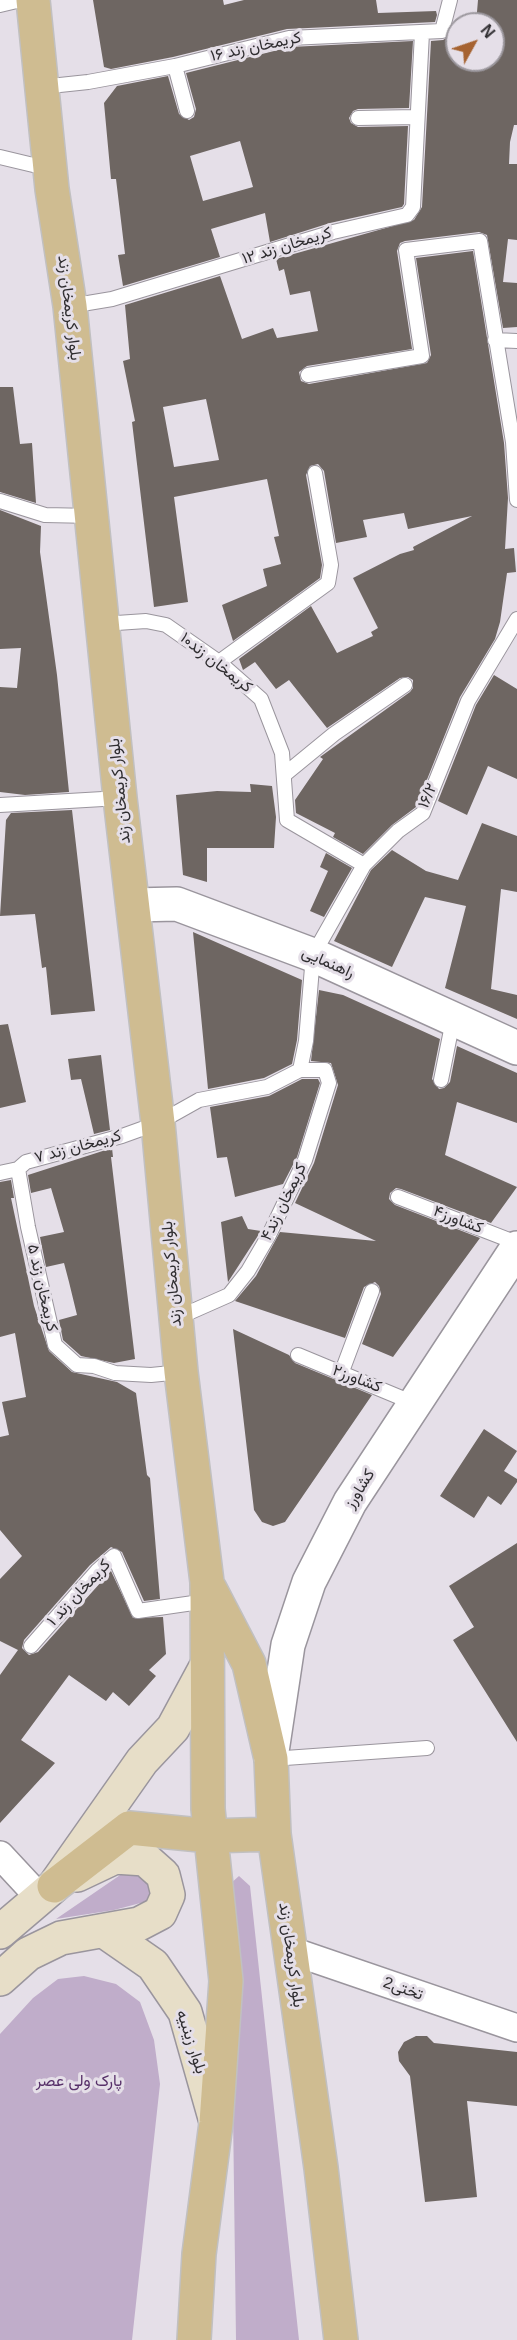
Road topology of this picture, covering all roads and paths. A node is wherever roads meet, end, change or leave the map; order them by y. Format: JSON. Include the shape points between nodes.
{"nodes":[{"id":1,"x":21,"y":0,"type":"edge"},
{"id":2,"x":33,"y":0,"type":"edge"},
{"id":3,"x":450,"y":0,"type":"edge"},
{"id":4,"x":0,"y":5,"type":"edge"},
{"id":5,"x":422,"y":33,"type":"junction"},
{"id":6,"x":175,"y":66,"type":"junction"},
{"id":7,"x":41,"y":87,"type":"junction"},
{"id":8,"x":187,"y":111,"type":"dead end"},
{"id":9,"x":417,"y":117,"type":"junction"},
{"id":10,"x":358,"y":118,"type":"dead end"},
{"id":11,"x":0,"y":157,"type":"edge"},
{"id":12,"x":50,"y":169,"type":"junction"},
{"id":13,"x":70,"y":306,"type":"junction"},
{"id":14,"x":495,"y":340,"type":"junction"},
{"id":15,"x":517,"y":341,"type":"edge"},
{"id":16,"x":308,"y":375,"type":"dead end"},
{"id":17,"x":315,"y":473,"type":"dead end"},
{"id":18,"x":517,"y":500,"type":"edge"},
{"id":19,"x":0,"y":501,"type":"edge"},
{"id":20,"x":92,"y":516,"type":"junction"},
{"id":21,"x":517,"y":619,"type":"edge"},
{"id":22,"x":102,"y":624,"type":"junction"},
{"id":23,"x":219,"y":662,"type":"junction"},
{"id":24,"x":405,"y":685,"type":"dead end"},
{"id":25,"x":284,"y":775,"type":"junction"},
{"id":26,"x":120,"y":798,"type":"junction"},
{"id":27,"x":0,"y":805,"type":"edge"},
{"id":28,"x":364,"y":865,"type":"junction"},
{"id":29,"x":133,"y":905,"type":"junction"},
{"id":30,"x":313,"y":955,"type":"junction"},
{"id":31,"x":453,"y":1020,"type":"junction"},
{"id":32,"x":517,"y":1048,"type":"edge"},
{"id":33,"x":300,"y":1070,"type":"junction"},
{"id":34,"x":441,"y":1080,"type":"dead end"},
{"id":35,"x":158,"y":1123,"type":"junction"},
{"id":36,"x":18,"y":1169,"type":"junction"},
{"id":37,"x":0,"y":1173,"type":"edge"},
{"id":38,"x":398,"y":1197,"type":"dead end"},
{"id":39,"x":517,"y":1243,"type":"edge"},
{"id":40,"x":517,"y":1248,"type":"edge"},
{"id":41,"x":372,"y":1291,"type":"dead end"},
{"id":42,"x":176,"y":1318,"type":"junction"},
{"id":43,"x":298,"y":1355,"type":"dead end"},
{"id":44,"x":181,"y":1372,"type":"junction"},
{"id":45,"x":341,"y":1374,"type":"junction"},
{"id":46,"x":416,"y":1404,"type":"junction"},
{"id":47,"x":207,"y":1591,"type":"junction"},
{"id":48,"x":31,"y":1646,"type":"dead end"},
{"id":49,"x":207,"y":1665,"type":"junction"},
{"id":50,"x":427,"y":1748,"type":"dead end"},
{"id":51,"x":271,"y":1759,"type":"junction"},
{"id":52,"x":274,"y":1834,"type":"junction"},
{"id":53,"x":210,"y":1836,"type":"junction"},
{"id":54,"x":0,"y":1855,"type":"edge"},
{"id":55,"x":47,"y":1892,"type":"junction"},
{"id":56,"x":104,"y":1930,"type":"junction"},
{"id":57,"x":0,"y":1932,"type":"edge"},
{"id":58,"x":290,"y":1950,"type":"junction"},
{"id":59,"x":0,"y":1979,"type":"edge"},
{"id":60,"x":517,"y":2028,"type":"edge"},
{"id":61,"x":216,"y":2122,"type":"junction"},
{"id":62,"x":194,"y":2340,"type":"edge"},
{"id":63,"x":341,"y":2340,"type":"edge"}],
"edges":[{"from":1,"to":4,"type":"lane"},
{"from":2,"to":7,"type":"main road","name":"بلوار کریمخان زند"},
{"from":3,"to":5,"type":"lane","name":"کریمخان زند ۱۶","via":[[442,31]]},
{"from":5,"to":6,"type":"lane","name":"کریمخان زند ۱۶","via":[[289,38]]},
{"from":5,"to":9,"type":"lane"},
{"from":6,"to":7,"type":"lane","name":"کریمخان زند ۱۶"},
{"from":6,"to":8,"type":"lane"},
{"from":7,"to":12,"type":"main road","name":"بلوار کریمخان زند"},
{"from":9,"to":10,"type":"lane"},
{"from":9,"to":13,"type":"lane","name":"کریمخان زند ۱۲","via":[[412,207],[407,215],[333,232],[112,299]]},
{"from":11,"to":12,"type":"lane"},
{"from":12,"to":13,"type":"main road","name":"بلوار کریمخان زند"},
{"from":13,"to":20,"type":"main road","name":"بلوار کریمخان زند"},
{"from":14,"to":15,"type":"lane"},
{"from":14,"to":16,"type":"lane","via":[[480,241],[406,250],[422,356]]},
{"from":14,"to":18,"type":"lane","via":[[513,442]]},
{"from":17,"to":23,"type":"lane","via":[[331,565],[328,583]]},
{"from":19,"to":20,"type":"lane","via":[[45,515]]},
{"from":20,"to":22,"type":"main road","name":"بلوار کریمخان زند"},
{"from":21,"to":28,"type":"lane","name":"۱۶/۲","via":[[468,701],[423,813],[398,831]]},
{"from":22,"to":23,"type":"lane","name":"کریمخان زند۱۰","via":[[146,621],[166,625]]},
{"from":22,"to":26,"type":"main road","name":"بلوار کریمخان زند"},
{"from":23,"to":25,"type":"lane","name":"کریمخان زند۱۰","via":[[261,699],[282,753]]},
{"from":24,"to":25,"type":"lane","via":[[334,734]]},
{"from":25,"to":28,"type":"lane","name":"کریمخان زند۱۰","via":[[287,820]]},
{"from":26,"to":27,"type":"lane"},
{"from":26,"to":29,"type":"main road","name":"بلوار کریمخان زند"},
{"from":28,"to":30,"type":"lane","name":"۱۶/۲"},
{"from":29,"to":30,"type":"street","name":"راهنمایی","via":[[177,904]]},
{"from":29,"to":35,"type":"main road","name":"بلوار کریمخان زند"},
{"from":30,"to":31,"type":"street","name":"راهنمایی"},
{"from":30,"to":33,"type":"lane"},
{"from":31,"to":32,"type":"street","name":"راهنمایی"},
{"from":31,"to":34,"type":"lane"},
{"from":33,"to":35,"type":"lane","name":"کریمخان زند ۷","via":[[267,1087],[199,1100]]},
{"from":33,"to":42,"type":"lane","name":"کریمخان زند۴","via":[[325,1070],[329,1083],[305,1160],[269,1235],[230,1295]]},
{"from":35,"to":36,"type":"lane","name":"کریمخان زند ۷","via":[[26,1162]]},
{"from":35,"to":42,"type":"main road","name":"بلوار کریمخان زند"},
{"from":36,"to":37,"type":"lane","name":"کریمخان زند ۷"},
{"from":36,"to":44,"type":"lane","name":"کریمخان زند ۵","via":[[55,1345],[77,1365],[152,1375]]},
{"from":38,"to":39,"type":"lane","name":"کشاورز۴"},
{"from":40,"to":46,"type":"street","name":"کشاورز"},
{"from":41,"to":45,"type":"lane"},
{"from":42,"to":44,"type":"main road","name":"بلوار کریمخان زند"},
{"from":43,"to":45,"type":"lane","name":"کشاورز۲"},
{"from":44,"to":47,"type":"main road","name":"بلوار کریمخان زند"},
{"from":45,"to":46,"type":"lane","name":"کشاورز۲"},
{"from":46,"to":51,"type":"street","name":"کشاورز","via":[[350,1502],[309,1582],[288,1645]]},
{"from":47,"to":48,"type":"lane","name":"کریمخان زند ۱","via":[[138,1611],[114,1557]]},
{"from":47,"to":49,"type":"main road","name":"بلوار کریمخان زند"},
{"from":47,"to":51,"type":"main road","name":"بلوار کریمخان زند","via":[[249,1664]]},
{"from":49,"to":53,"type":"main road","name":"بلوار کریمخان زند"},
{"from":49,"to":55,"type":"main road","via":[[173,1728],[142,1761]]},
{"from":50,"to":51,"type":"lane"},
{"from":51,"to":52,"type":"main road","name":"بلوار کریمخان زند"},
{"from":52,"to":53,"type":"main road"},
{"from":52,"to":58,"type":"main road","name":"بلوار کریمخان زند"},
{"from":53,"to":55,"type":"main road","via":[[129,1828]]},
{"from":53,"to":61,"type":"main road","name":"بلوار کریمخان زند","via":[[226,1981]]},
{"from":54,"to":55,"type":"street"},
{"from":55,"to":56,"type":"main road","via":[[115,1857],[145,1859],[163,1875],[168,1895],[160,1913],[139,1924]]},
{"from":55,"to":57,"type":"main road"},
{"from":56,"to":59,"type":"main road","via":[[61,1938],[28,1954]]},
{"from":56,"to":61,"type":"main road","name":"بلوار زینبیه","via":[[153,1965],[185,2012]]},
{"from":58,"to":60,"type":"street","name":"2تختی"},
{"from":58,"to":63,"type":"main road","name":"بلوار کریمخان زند"},
{"from":61,"to":62,"type":"main road","name":"بلوار کریمخان زند","via":[[199,2254]]}]}
